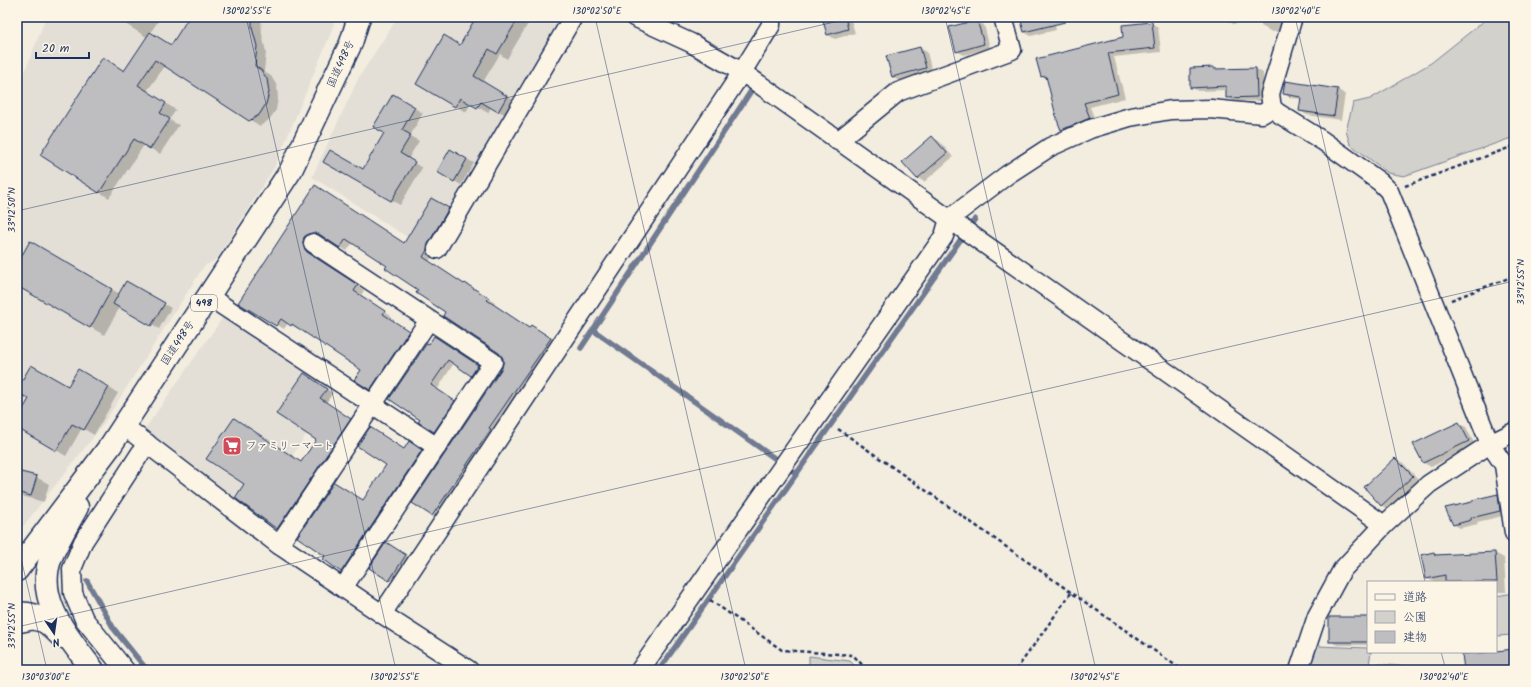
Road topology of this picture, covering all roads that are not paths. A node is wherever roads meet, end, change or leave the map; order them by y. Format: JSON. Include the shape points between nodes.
{"nodes":[{"id":1,"x":359,"y":17,"type":"edge"},
{"id":2,"x":573,"y":17,"type":"edge"},
{"id":3,"x":634,"y":17,"type":"edge"},
{"id":4,"x":771,"y":17,"type":"edge"},
{"id":5,"x":1003,"y":17,"type":"edge"},
{"id":6,"x":1292,"y":17,"type":"edge"},
{"id":7,"x":742,"y":72,"type":"junction"},
{"id":8,"x":1272,"y":108,"type":"junction"},
{"id":9,"x":838,"y":141,"type":"junction"},
{"id":10,"x":961,"y":228,"type":"junction"},
{"id":11,"x":313,"y":244,"type":"dead end"},
{"id":12,"x":437,"y":249,"type":"dead end"},
{"id":13,"x":208,"y":296,"type":"junction"},
{"id":14,"x":429,"y":320,"type":"junction"},
{"id":15,"x":372,"y":405,"type":"junction"},
{"id":16,"x":124,"y":426,"type":"junction"},
{"id":17,"x":1514,"y":432,"type":"edge"},
{"id":18,"x":147,"y":443,"type":"junction"},
{"id":19,"x":1490,"y":444,"type":"junction"},
{"id":20,"x":111,"y":445,"type":"junction"},
{"id":21,"x":437,"y":447,"type":"junction"},
{"id":22,"x":1384,"y":525,"type":"junction"},
{"id":23,"x":1514,"y":533,"type":"edge"},
{"id":24,"x":279,"y":545,"type":"junction"},
{"id":25,"x":17,"y":570,"type":"edge"},
{"id":26,"x":343,"y":588,"type":"junction"},
{"id":27,"x":17,"y":614,"type":"edge"},
{"id":28,"x":382,"y":614,"type":"junction"},
{"id":29,"x":17,"y":628,"type":"edge"},
{"id":30,"x":54,"y":629,"type":"junction"},
{"id":31,"x":90,"y":666,"type":"edge"},
{"id":32,"x":125,"y":670,"type":"edge"},
{"id":33,"x":469,"y":670,"type":"edge"},
{"id":34,"x":640,"y":670,"type":"edge"},
{"id":35,"x":1299,"y":670,"type":"edge"}],
"edges":[{"from":1,"to":13,"type":"highway","name":"国道498号","number":"498","via":[[351,43],[291,170]]},
{"from":2,"to":12,"type":"street"},
{"from":3,"to":7,"type":"street","via":[[691,43]]},
{"from":4,"to":7,"type":"street","via":[[771,25]]},
{"from":5,"to":9,"type":"street","via":[[1012,50],[898,92]]},
{"from":6,"to":8,"type":"street","via":[[1270,94]]},
{"from":7,"to":9,"type":"street"},
{"from":7,"to":28,"type":"street"},
{"from":8,"to":10,"type":"street","via":[[1262,114],[1211,109],[1171,110],[1130,117],[1090,129],[1050,147],[1007,175]]},
{"from":8,"to":19,"type":"street","via":[[1374,177],[1389,191]]},
{"from":9,"to":10,"type":"street"},
{"from":10,"to":22,"type":"street"},
{"from":10,"to":34,"type":"street","via":[[944,236]]},
{"from":11,"to":14,"type":"street"},
{"from":13,"to":15,"type":"street"},
{"from":13,"to":16,"type":"highway","name":"国道498号","number":"498"},
{"from":14,"to":15,"type":"street"},
{"from":14,"to":21,"type":"street","via":[[493,362]]},
{"from":15,"to":21,"type":"street"},
{"from":15,"to":24,"type":"street"},
{"from":16,"to":18,"type":"street"},
{"from":16,"to":20,"type":"highway","name":"国道498号","number":"498"},
{"from":17,"to":19,"type":"street"},
{"from":18,"to":24,"type":"street"},
{"from":18,"to":32,"type":"street","via":[[83,542],[72,569],[73,593],[84,619]]},
{"from":19,"to":22,"type":"street","via":[[1429,484]]},
{"from":19,"to":23,"type":"street","via":[[1504,465]]},
{"from":20,"to":25,"type":"highway","name":"国道498号","number":"498"},
{"from":20,"to":31,"type":"highway","via":[[51,558],[46,576],[48,596],[54,612]]},
{"from":21,"to":26,"type":"street"},
{"from":22,"to":35,"type":"street","via":[[1342,570],[1317,616]]},
{"from":24,"to":26,"type":"street"},
{"from":26,"to":28,"type":"street"},
{"from":27,"to":30,"type":"highway","via":[[36,616]]},
{"from":28,"to":33,"type":"street"},
{"from":29,"to":30,"type":"lane","via":[[32,625]]},
{"from":30,"to":31,"type":"highway"}]}
